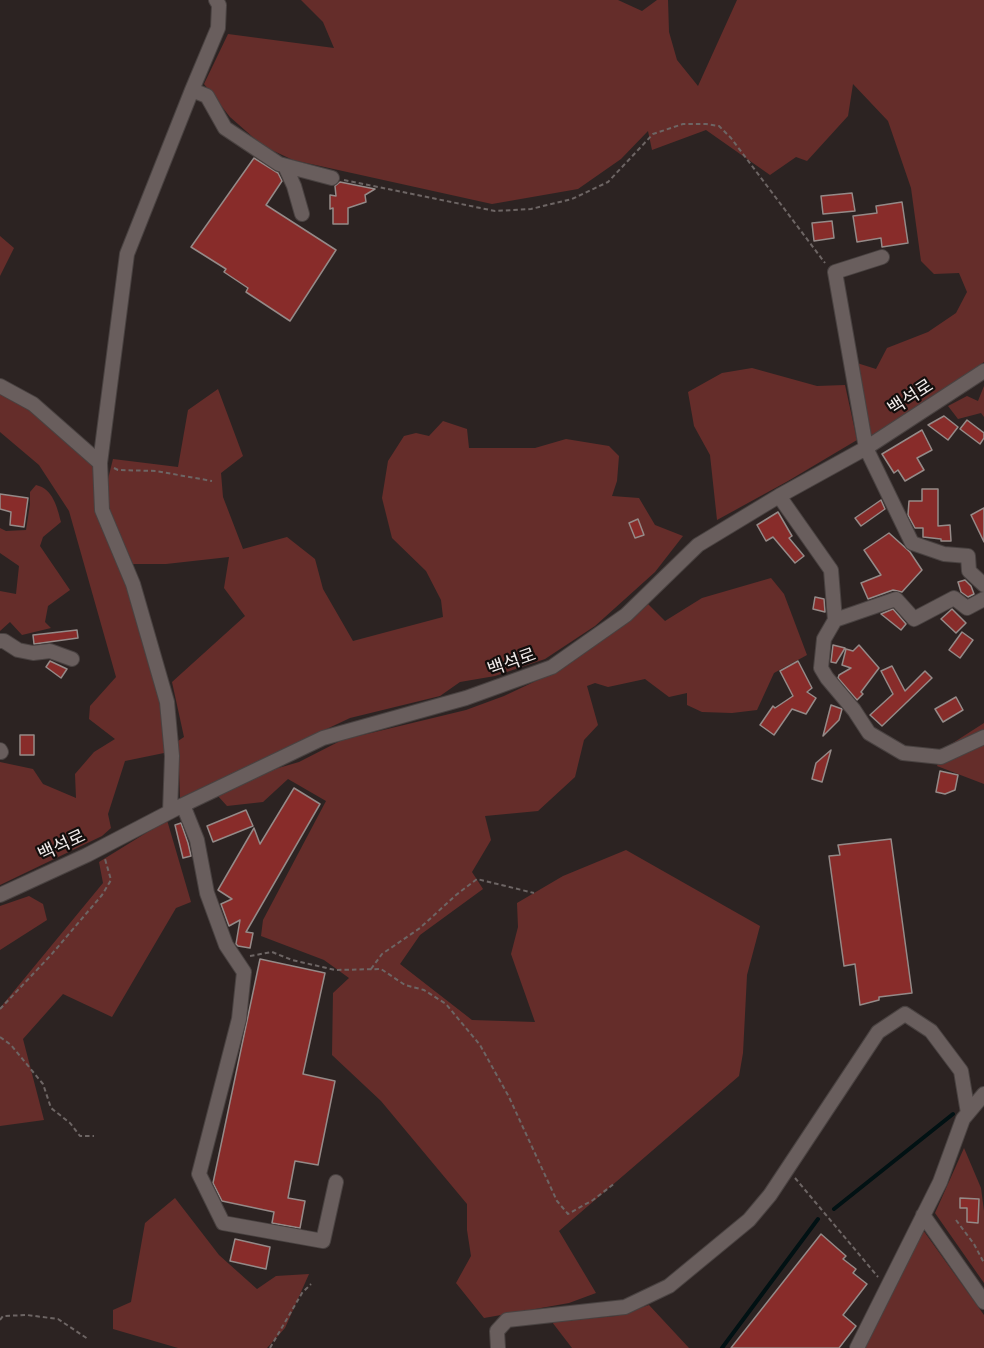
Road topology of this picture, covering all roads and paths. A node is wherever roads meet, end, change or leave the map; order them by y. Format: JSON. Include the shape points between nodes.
{"nodes":[{"id":1,"x":216,"y":0,"type":"edge"},
{"id":2,"x":192,"y":90,"type":"junction"},
{"id":3,"x":285,"y":166,"type":"junction"},
{"id":4,"x":332,"y":177,"type":"joint"},
{"id":5,"x":302,"y":214,"type":"dead end"},
{"id":6,"x":882,"y":257,"type":"dead end"},
{"id":7,"x":835,"y":272,"type":"junction"},
{"id":8,"x":984,"y":371,"type":"edge"},
{"id":9,"x":0,"y":386,"type":"edge"},
{"id":10,"x":866,"y":448,"type":"junction"},
{"id":11,"x":100,"y":463,"type":"junction"},
{"id":12,"x":212,"y":481,"type":"dead end"},
{"id":13,"x":779,"y":496,"type":"junction"},
{"id":14,"x":984,"y":585,"type":"edge"},
{"id":15,"x":984,"y":599,"type":"edge"},
{"id":16,"x":835,"y":620,"type":"junction"},
{"id":17,"x":0,"y":641,"type":"edge"},
{"id":18,"x":72,"y":659,"type":"dead end"},
{"id":19,"x":984,"y":737,"type":"edge"},
{"id":20,"x":183,"y":805,"type":"junction"},
{"id":21,"x":170,"y":812,"type":"junction"},
{"id":22,"x":101,"y":848,"type":"junction"},
{"id":23,"x":534,"y":893,"type":"dead end"},
{"id":24,"x":0,"y":895,"type":"edge"},
{"id":25,"x":235,"y":958,"type":"junction"},
{"id":26,"x":371,"y":969,"type":"junction"},
{"id":27,"x":0,"y":1009,"type":"edge"},
{"id":28,"x":0,"y":1037,"type":"edge"},
{"id":29,"x":984,"y":1095,"type":"edge"},
{"id":30,"x":968,"y":1113,"type":"junction"},
{"id":31,"x":94,"y":1136,"type":"dead end"},
{"id":32,"x":787,"y":1169,"type":"junction"},
{"id":33,"x":336,"y":1182,"type":"dead end"},
{"id":34,"x":615,"y":1183,"type":"dead end"},
{"id":35,"x":923,"y":1215,"type":"junction"},
{"id":36,"x":956,"y":1220,"type":"dead end"},
{"id":37,"x":984,"y":1263,"type":"edge"},
{"id":38,"x":311,"y":1284,"type":"dead end"},
{"id":39,"x":887,"y":1288,"type":"junction"},
{"id":40,"x":984,"y":1302,"type":"edge"},
{"id":41,"x":0,"y":1320,"type":"edge"},
{"id":42,"x":88,"y":1339,"type":"dead end"},
{"id":43,"x":270,"y":1348,"type":"edge"},
{"id":44,"x":498,"y":1348,"type":"edge"},
{"id":45,"x":857,"y":1348,"type":"edge"}],
"edges":[{"from":1,"to":2,"type":"street","via":[[219,28]]},
{"from":2,"to":3,"type":"street","via":[[207,96],[225,128]]},
{"from":2,"to":11,"type":"street","via":[[127,254]]},
{"from":3,"to":4,"type":"street"},
{"from":3,"to":5,"type":"street"},
{"from":4,"to":7,"type":"path","via":[[495,211],[531,209],[572,199],[608,182],[653,134],[683,124],[719,126]]},
{"from":6,"to":7,"type":"street"},
{"from":7,"to":10,"type":"street"},
{"from":8,"to":10,"type":"street","name":"백석로"},
{"from":9,"to":11,"type":"street","via":[[33,404]]},
{"from":10,"to":13,"type":"street","name":"백석로"},
{"from":10,"to":14,"type":"street","via":[[912,543],[944,554],[968,556],[969,571]]},
{"from":11,"to":12,"type":"path","via":[[118,470],[156,471]]},
{"from":11,"to":21,"type":"street","via":[[102,510],[133,584],[167,702],[172,756]]},
{"from":13,"to":16,"type":"street","via":[[831,570]]},
{"from":13,"to":20,"type":"street","name":"백석로","via":[[698,545],[626,615],[552,668],[466,698],[323,738]]},
{"from":15,"to":16,"type":"street","via":[[967,608],[954,598],[914,619],[896,599]]},
{"from":16,"to":19,"type":"street","via":[[824,639],[821,668],[869,733],[903,753],[941,757]]},
{"from":17,"to":18,"type":"street","via":[[18,650],[51,651]]},
{"from":20,"to":21,"type":"street","name":"백석로"},
{"from":20,"to":25,"type":"street","via":[[197,840],[207,893],[226,945]]},
{"from":21,"to":22,"type":"street","name":"백석로"},
{"from":22,"to":24,"type":"street","name":"백석로"},
{"from":22,"to":27,"type":"path","via":[[111,880],[102,895]]},
{"from":23,"to":26,"type":"path","via":[[477,879],[420,928],[381,954]]},
{"from":25,"to":26,"type":"path","via":[[272,952],[335,970]]},
{"from":25,"to":33,"type":"street","via":[[244,972],[239,1019],[199,1174],[223,1223],[323,1242]]},
{"from":26,"to":34,"type":"path","via":[[381,969],[446,1004],[480,1045],[509,1097],[557,1202],[568,1214]]},
{"from":28,"to":31,"type":"path","via":[[43,1084],[51,1108],[80,1136]]},
{"from":29,"to":30,"type":"street"},
{"from":30,"to":32,"type":"street","via":[[961,1071],[931,1031],[905,1014],[878,1032]]},
{"from":30,"to":35,"type":"street"},
{"from":32,"to":39,"type":"path"},
{"from":32,"to":44,"type":"street","via":[[749,1220],[669,1286],[625,1307],[507,1320],[497,1331]]},
{"from":35,"to":39,"type":"street"},
{"from":35,"to":40,"type":"street"},
{"from":36,"to":37,"type":"path"},
{"from":38,"to":43,"type":"path"},
{"from":39,"to":45,"type":"street"},
{"from":41,"to":42,"type":"path","via":[[3,1316],[27,1315],[58,1319]]}]}
